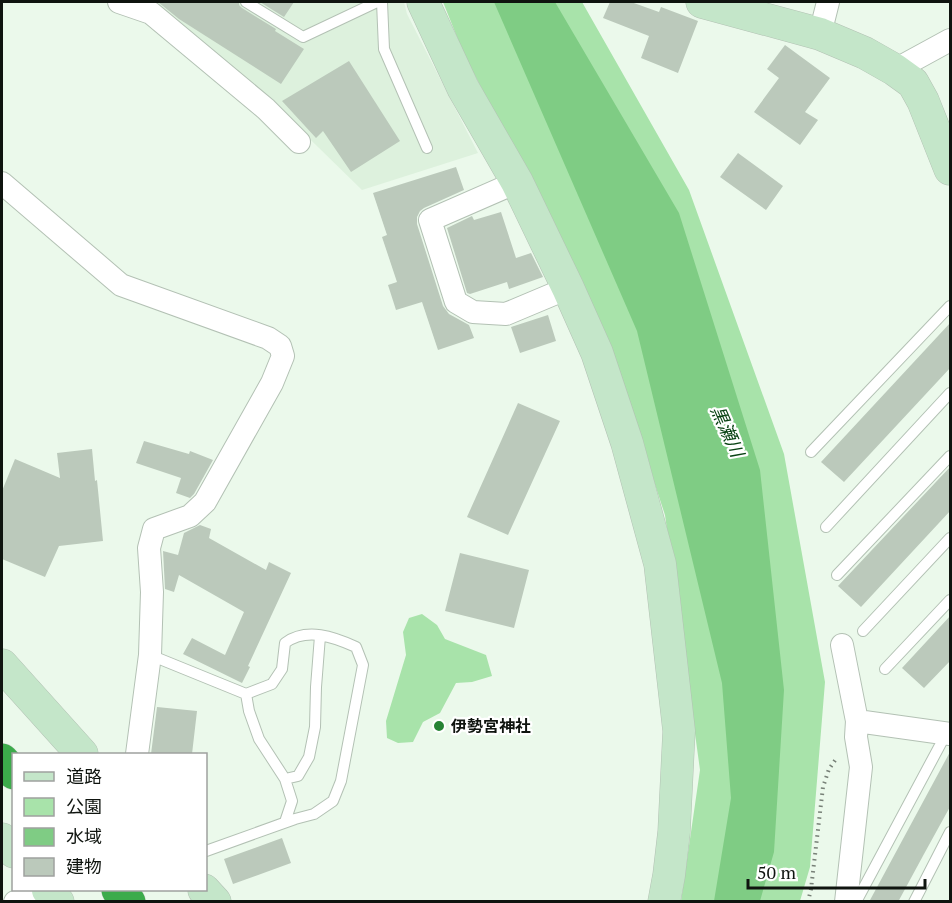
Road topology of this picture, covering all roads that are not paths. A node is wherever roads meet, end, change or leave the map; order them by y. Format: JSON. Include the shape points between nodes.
{"nodes":[{"id":1,"x":119,"y":2,"type":"edge"},
{"id":2,"x":246,"y":2,"type":"edge"},
{"id":3,"x":377,"y":2,"type":"edge"},
{"id":4,"x":382,"y":2,"type":"edge"},
{"id":5,"x":423,"y":2,"type":"edge"},
{"id":6,"x":702,"y":2,"type":"edge"},
{"id":7,"x":828,"y":2,"type":"edge"},
{"id":8,"x":820,"y":34,"type":"junction"},
{"id":9,"x":951,"y":40,"type":"edge"},
{"id":10,"x":895,"y":70,"type":"junction"},
{"id":11,"x":299,"y":142,"type":"dead end"},
{"id":12,"x":427,"y":148,"type":"dead end"},
{"id":13,"x":951,"y":169,"type":"edge"},
{"id":14,"x":516,"y":182,"type":"junction"},
{"id":15,"x":2,"y":183,"type":"edge"},
{"id":16,"x":568,"y":288,"type":"junction"},
{"id":17,"x":951,"y":306,"type":"edge"},
{"id":18,"x":951,"y":393,"type":"edge"},
{"id":19,"x":811,"y":452,"type":"dead end"},
{"id":20,"x":951,"y":456,"type":"edge"},
{"id":21,"x":826,"y":526,"type":"dead end"},
{"id":22,"x":951,"y":538,"type":"edge"},
{"id":23,"x":837,"y":574,"type":"dead end"},
{"id":24,"x":951,"y":600,"type":"edge"},
{"id":25,"x":863,"y":632,"type":"dead end"},
{"id":26,"x":320,"y":636,"type":"junction"},
{"id":27,"x":842,"y":645,"type":"dead end"},
{"id":28,"x":150,"y":655,"type":"junction"},
{"id":29,"x":2,"y":665,"type":"edge"},
{"id":30,"x":885,"y":669,"type":"dead end"},
{"id":31,"x":246,"y":694,"type":"junction"},
{"id":32,"x":856,"y":729,"type":"junction"},
{"id":33,"x":948,"y":734,"type":"edge"},
{"id":34,"x":81,"y":753,"type":"edge"},
{"id":35,"x":137,"y":753,"type":"edge"},
{"id":36,"x":285,"y":779,"type":"junction"},
{"id":37,"x":285,"y":822,"type":"junction"},
{"id":38,"x":951,"y":832,"type":"edge"},
{"id":39,"x":207,"y":850,"type":"edge"},
{"id":40,"x":46,"y":891,"type":"edge"},
{"id":41,"x":15,"y":902,"type":"edge"},
{"id":42,"x":664,"y":902,"type":"edge"},
{"id":43,"x":846,"y":902,"type":"edge"},
{"id":44,"x":856,"y":902,"type":"edge"},
{"id":45,"x":914,"y":902,"type":"edge"}],
"edges":[{"from":1,"to":11,"type":"street","via":[[151,13],[266,109]]},
{"from":2,"to":3,"type":"lane","via":[[303,37]]},
{"from":4,"to":12,"type":"lane","via":[[384,49]]},
{"from":5,"to":14,"type":"street","via":[[463,88]]},
{"from":6,"to":8,"type":"street"},
{"from":7,"to":8,"type":"street"},
{"from":8,"to":10,"type":"street"},
{"from":9,"to":10,"type":"street"},
{"from":10,"to":13,"type":"street","via":[[913,83]]},
{"from":14,"to":16,"type":"street"},
{"from":14,"to":16,"type":"street","via":[[430,220],[456,302],[473,312],[506,314]]},
{"from":15,"to":28,"type":"street","via":[[121,285],[268,338],[280,346],[283,356],[272,382],[205,502],[190,516],[154,529],[149,548]]},
{"from":16,"to":42,"type":"street","via":[[597,353],[627,443],[660,564],[679,731],[674,832]]},
{"from":17,"to":19,"type":"lane"},
{"from":18,"to":21,"type":"lane"},
{"from":20,"to":23,"type":"lane"},
{"from":22,"to":25,"type":"lane"},
{"from":24,"to":30,"type":"lane"},
{"from":26,"to":31,"type":"lane","via":[[308,634],[285,643],[282,669],[272,684]]},
{"from":26,"to":36,"type":"lane","via":[[315,727],[309,757],[298,776]]},
{"from":26,"to":37,"type":"lane","via":[[356,647],[363,665],[361,677],[341,781],[333,801],[314,814]]},
{"from":27,"to":32,"type":"street"},
{"from":28,"to":31,"type":"lane"},
{"from":28,"to":35,"type":"street"},
{"from":29,"to":34,"type":"street"},
{"from":31,"to":36,"type":"lane","via":[[259,739]]},
{"from":32,"to":33,"type":"street"},
{"from":32,"to":43,"type":"street","via":[[861,768]]},
{"from":33,"to":44,"type":"lane"},
{"from":36,"to":37,"type":"lane","via":[[292,801]]},
{"from":37,"to":39,"type":"lane"},
{"from":38,"to":45,"type":"lane"},
{"from":40,"to":41,"type":"street"}]}
